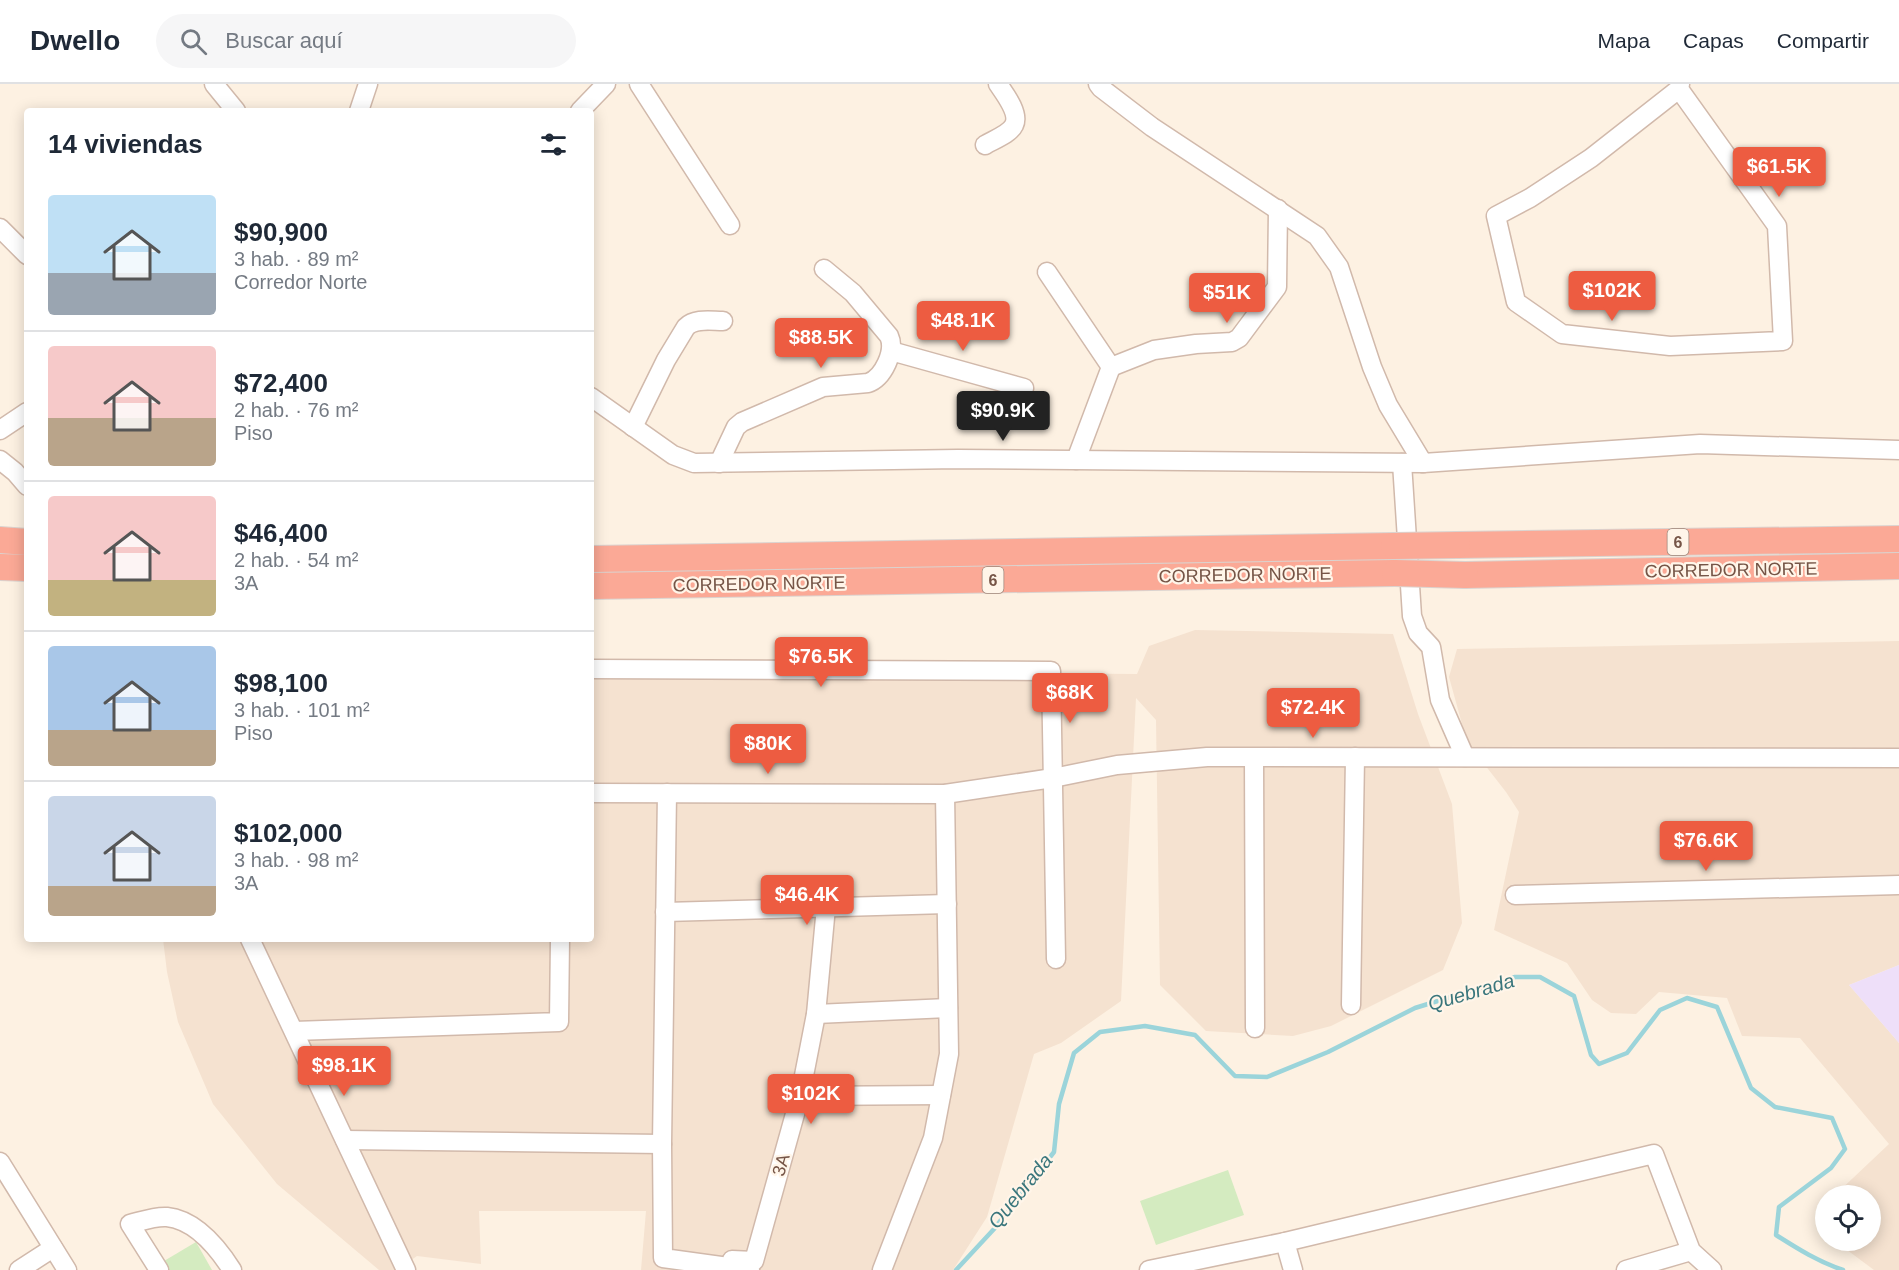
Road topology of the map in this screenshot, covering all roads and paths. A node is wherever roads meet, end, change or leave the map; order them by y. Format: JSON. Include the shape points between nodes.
{"nodes":[{"id":1,"x":214,"y":84,"type":"edge"},
{"id":2,"x":368,"y":84,"type":"edge"},
{"id":3,"x":606,"y":84,"type":"edge"},
{"id":4,"x":639,"y":84,"type":"edge"},
{"id":5,"x":998,"y":84,"type":"edge"},
{"id":6,"x":1098,"y":84,"type":"edge"},
{"id":7,"x":1679,"y":86,"type":"edge"},
{"id":8,"x":234,"y":108,"type":"edge"},
{"id":9,"x":360,"y":108,"type":"edge"},
{"id":10,"x":583,"y":108,"type":"edge"},
{"id":11,"x":985,"y":145,"type":"dead end"},
{"id":12,"x":1278,"y":209,"type":"junction"},
{"id":13,"x":730,"y":225,"type":"dead end"},
{"id":14,"x":0,"y":228,"type":"edge"},
{"id":15,"x":24,"y":252,"type":"edge"},
{"id":16,"x":824,"y":269,"type":"dead end"},
{"id":17,"x":1047,"y":272,"type":"dead end"},
{"id":18,"x":723,"y":321,"type":"dead end"},
{"id":19,"x":891,"y":351,"type":"junction"},
{"id":20,"x":1111,"y":367,"type":"junction"},
{"id":21,"x":1024,"y":388,"type":"dead end"},
{"id":22,"x":594,"y":398,"type":"edge"},
{"id":23,"x":24,"y":414,"type":"edge"},
{"id":24,"x":633,"y":427,"type":"junction"},
{"id":25,"x":0,"y":430,"type":"edge"},
{"id":26,"x":1899,"y":450,"type":"edge"},
{"id":27,"x":0,"y":460,"type":"edge"},
{"id":28,"x":1076,"y":460,"type":"junction"},
{"id":29,"x":719,"y":462,"type":"junction"},
{"id":30,"x":1402,"y":463,"type":"junction"},
{"id":31,"x":1423,"y":463,"type":"junction"},
{"id":32,"x":24,"y":482,"type":"edge"},
{"id":33,"x":1899,"y":539,"type":"edge"},
{"id":34,"x":0,"y":540,"type":"edge"},
{"id":35,"x":24,"y":542,"type":"edge"},
{"id":36,"x":594,"y":559,"type":"edge"},
{"id":37,"x":1899,"y":566,"type":"edge"},
{"id":38,"x":0,"y":567,"type":"edge"},
{"id":39,"x":24,"y":568,"type":"edge"},
{"id":40,"x":594,"y":586,"type":"edge"},
{"id":41,"x":594,"y":669,"type":"edge"},
{"id":42,"x":1355,"y":757,"type":"junction"},
{"id":43,"x":1465,"y":757,"type":"junction"},
{"id":44,"x":1254,"y":758,"type":"junction"},
{"id":45,"x":1899,"y":758,"type":"edge"},
{"id":46,"x":1053,"y":778,"type":"junction"},
{"id":47,"x":594,"y":792,"type":"edge"},
{"id":48,"x":667,"y":793,"type":"junction"},
{"id":49,"x":945,"y":794,"type":"junction"},
{"id":50,"x":1899,"y":885,"type":"edge"},
{"id":51,"x":1515,"y":895,"type":"dead end"},
{"id":52,"x":947,"y":904,"type":"junction"},
{"id":53,"x":826,"y":907,"type":"junction"},
{"id":54,"x":665,"y":912,"type":"junction"},
{"id":55,"x":251,"y":942,"type":"edge"},
{"id":56,"x":560,"y":942,"type":"edge"},
{"id":57,"x":1056,"y":959,"type":"dead end"},
{"id":58,"x":1351,"y":1005,"type":"dead end"},
{"id":59,"x":948,"y":1008,"type":"junction"},
{"id":60,"x":816,"y":1014,"type":"junction"},
{"id":61,"x":1255,"y":1028,"type":"dead end"},
{"id":62,"x":294,"y":1031,"type":"junction"},
{"id":63,"x":941,"y":1095,"type":"junction"},
{"id":64,"x":800,"y":1096,"type":"junction"},
{"id":65,"x":345,"y":1140,"type":"junction"},
{"id":66,"x":663,"y":1144,"type":"junction"},
{"id":67,"x":0,"y":1162,"type":"edge"},
{"id":68,"x":1286,"y":1242,"type":"junction"},
{"id":69,"x":53,"y":1248,"type":"junction"},
{"id":70,"x":1690,"y":1251,"type":"junction"},
{"id":71,"x":701,"y":1263,"type":"junction"},
{"id":72,"x":19,"y":1270,"type":"edge"},
{"id":73,"x":67,"y":1270,"type":"edge"},
{"id":74,"x":159,"y":1270,"type":"edge"},
{"id":75,"x":232,"y":1270,"type":"edge"},
{"id":76,"x":406,"y":1270,"type":"edge"},
{"id":77,"x":750,"y":1270,"type":"edge"},
{"id":78,"x":882,"y":1270,"type":"edge"},
{"id":79,"x":1149,"y":1270,"type":"edge"},
{"id":80,"x":1293,"y":1270,"type":"edge"},
{"id":81,"x":1626,"y":1270,"type":"edge"},
{"id":82,"x":1712,"y":1270,"type":"edge"}],
"edges":[{"from":1,"to":8,"type":"street"},
{"from":2,"to":9,"type":"street"},
{"from":3,"to":10,"type":"street"},
{"from":4,"to":13,"type":"street"},
{"from":5,"to":11,"type":"street","via":[[1015,116],[1014,125]]},
{"from":6,"to":12,"type":"street","via":[[1152,127]]},
{"from":7,"to":7,"type":"street","via":[[1591,158],[1496,216],[1516,302],[1562,334],[1670,346],[1783,341],[1777,226]]},
{"from":12,"to":20,"type":"street","via":[[1277,287],[1239,338],[1154,350]]},
{"from":12,"to":31,"type":"street","via":[[1317,236],[1339,267],[1388,405]]},
{"from":14,"to":15,"type":"street"},
{"from":16,"to":19,"type":"street","via":[[866,307],[889,336]]},
{"from":17,"to":20,"type":"street"},
{"from":18,"to":24,"type":"street","via":[[696,321],[686,327]]},
{"from":19,"to":21,"type":"street"},
{"from":19,"to":29,"type":"street","via":[[874,381],[823,387],[742,422]]},
{"from":20,"to":28,"type":"street"},
{"from":22,"to":24,"type":"street"},
{"from":23,"to":25,"type":"street"},
{"from":24,"to":29,"type":"street","via":[[673,455],[694,463]]},
{"from":26,"to":31,"type":"street","via":[[1700,444]]},
{"from":27,"to":32,"type":"street"},
{"from":28,"to":29,"type":"street"},
{"from":28,"to":30,"type":"street"},
{"from":30,"to":31,"type":"street"},
{"from":30,"to":43,"type":"street","via":[[1412,616],[1418,633],[1431,647],[1440,700]]},
{"from":33,"to":36,"type":"highway","name":"CORREDOR NORTE","number":"6","bridge":true},
{"from":34,"to":35,"type":"highway"},
{"from":37,"to":40,"type":"highway","name":"CORREDOR NORTE","number":"6","bridge":true},
{"from":38,"to":39,"type":"highway"},
{"from":41,"to":46,"type":"street","via":[[1051,670]]},
{"from":42,"to":43,"type":"street"},
{"from":42,"to":44,"type":"street"},
{"from":42,"to":58,"type":"street"},
{"from":43,"to":45,"type":"street"},
{"from":44,"to":46,"type":"street","via":[[1117,765]]},
{"from":44,"to":61,"type":"street"},
{"from":46,"to":49,"type":"street"},
{"from":46,"to":57,"type":"street"},
{"from":47,"to":48,"type":"street"},
{"from":48,"to":49,"type":"street"},
{"from":48,"to":54,"type":"street"},
{"from":49,"to":52,"type":"street"},
{"from":50,"to":51,"type":"street"},
{"from":52,"to":53,"type":"street"},
{"from":52,"to":59,"type":"street"},
{"from":53,"to":54,"type":"street"},
{"from":53,"to":60,"type":"street","name":"3A"},
{"from":54,"to":66,"type":"street"},
{"from":55,"to":62,"type":"street"},
{"from":56,"to":62,"type":"street","via":[[559,1022]]},
{"from":59,"to":60,"type":"street"},
{"from":59,"to":63,"type":"street","via":[[949,1054]]},
{"from":60,"to":64,"type":"street","name":"3A"},
{"from":62,"to":65,"type":"street"},
{"from":63,"to":64,"type":"street"},
{"from":63,"to":78,"type":"street","via":[[933,1138]]},
{"from":64,"to":71,"type":"street","name":"3A","via":[[754,1261]]},
{"from":65,"to":66,"type":"street"},
{"from":65,"to":76,"type":"street"},
{"from":66,"to":71,"type":"street","via":[[663,1258]]},
{"from":67,"to":69,"type":"street"},
{"from":68,"to":70,"type":"street","via":[[1654,1154]]},
{"from":68,"to":79,"type":"street"},
{"from":68,"to":80,"type":"street"},
{"from":69,"to":72,"type":"street"},
{"from":69,"to":73,"type":"street"},
{"from":70,"to":81,"type":"street"},
{"from":70,"to":82,"type":"street"},
{"from":71,"to":77,"type":"street"},
{"from":74,"to":75,"type":"street","via":[[130,1224],[168,1217],[184,1223],[203,1235]]}]}
